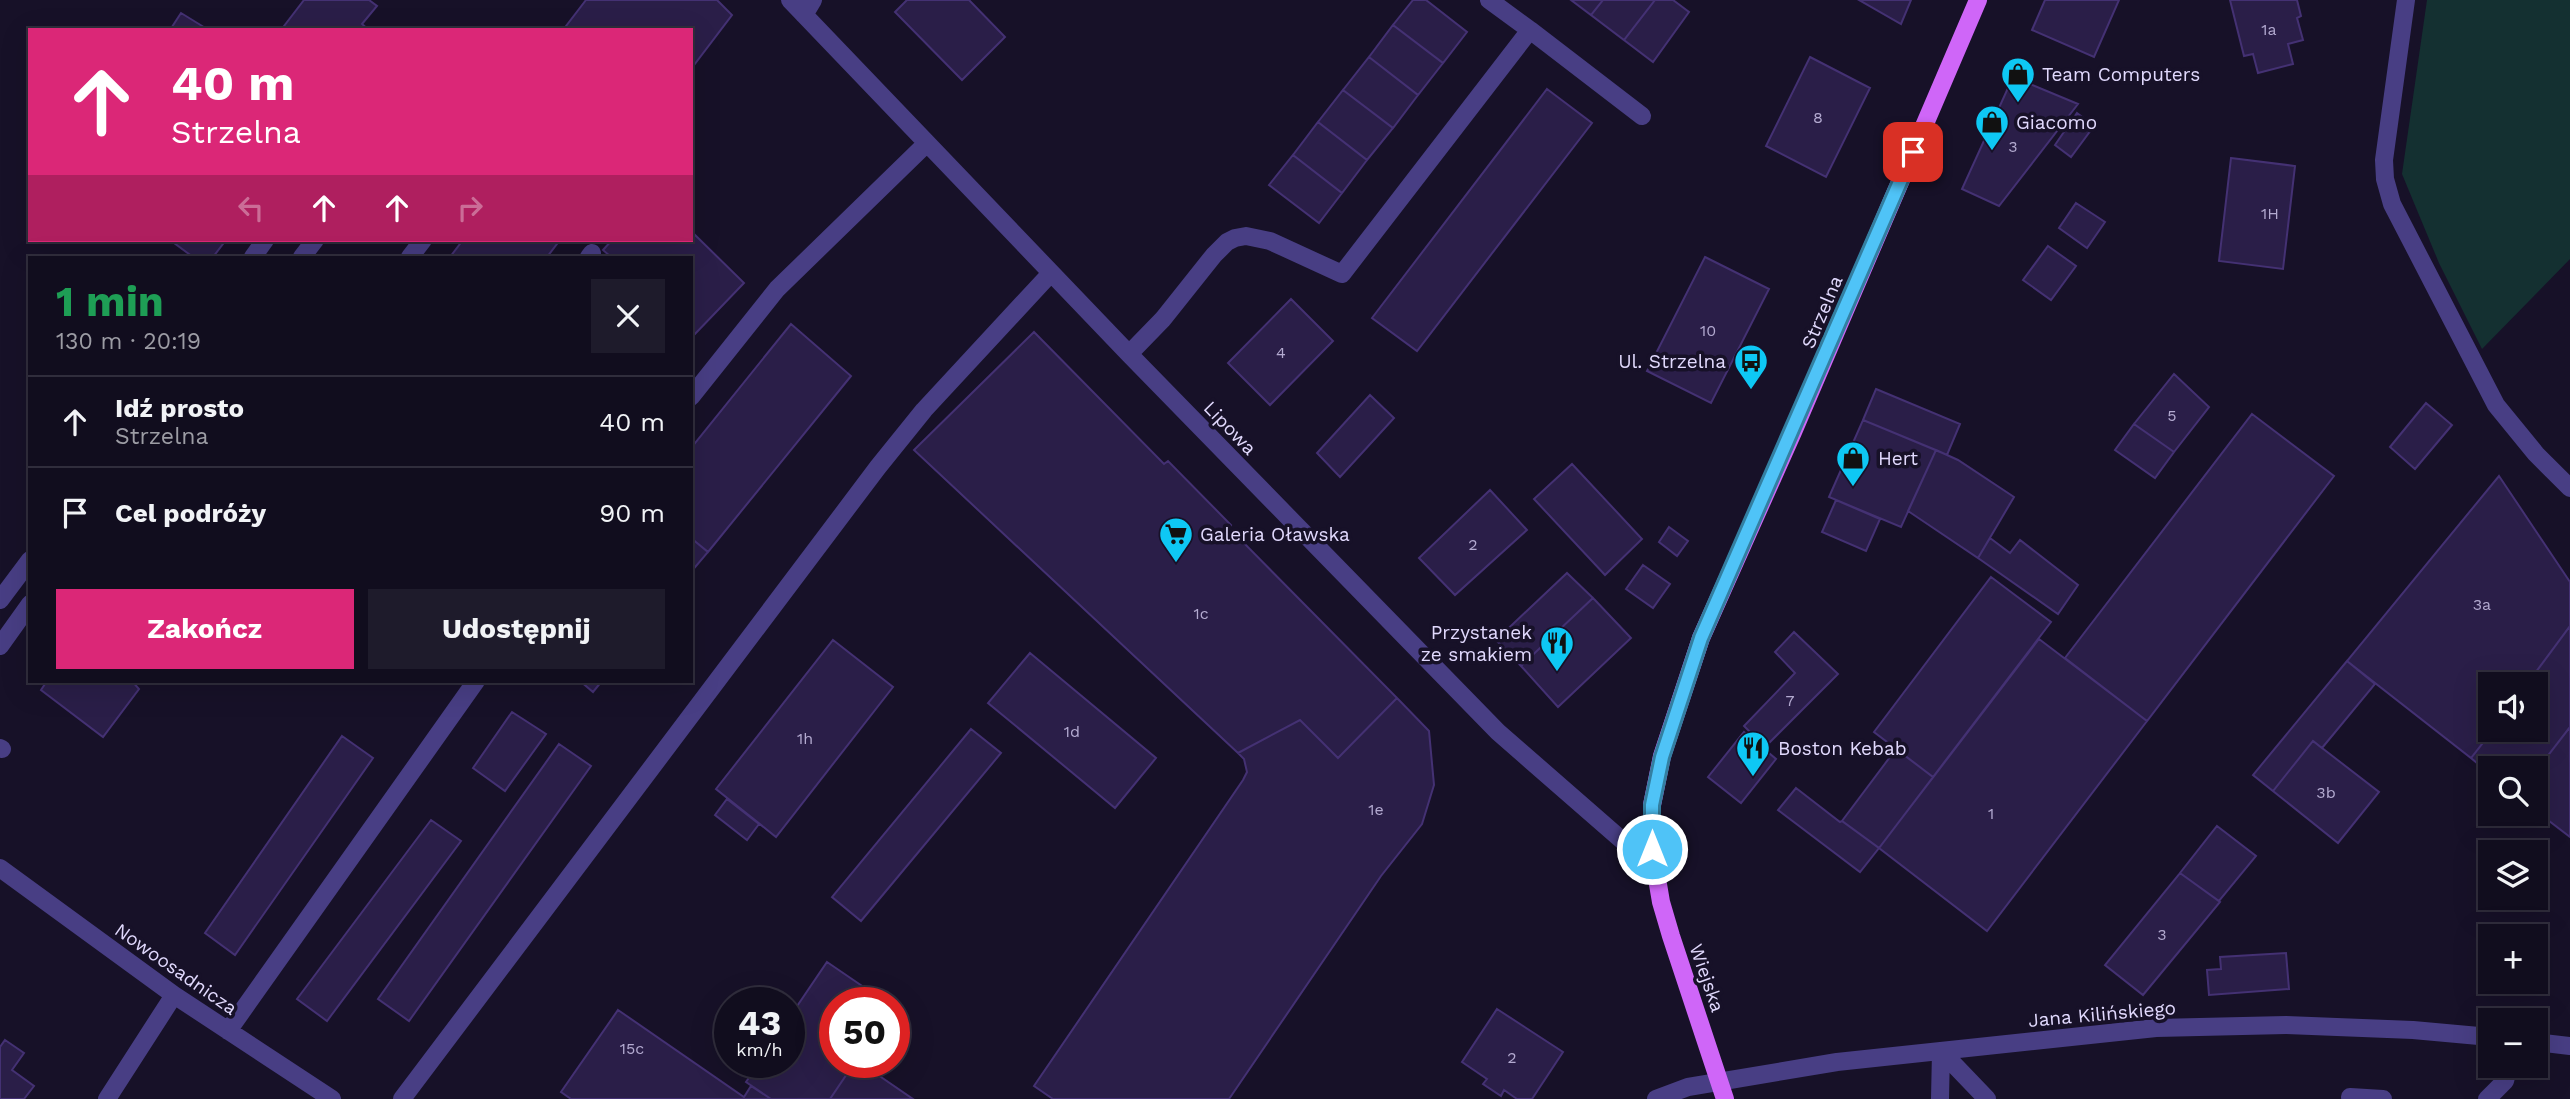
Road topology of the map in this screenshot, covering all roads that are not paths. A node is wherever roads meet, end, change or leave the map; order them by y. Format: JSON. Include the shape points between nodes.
{"nodes":[{"id":1,"x":790,"y":0,"type":"edge"},
{"id":2,"x":1489,"y":0,"type":"edge"},
{"id":3,"x":1978,"y":0,"type":"edge"},
{"id":4,"x":2406,"y":0,"type":"edge"},
{"id":5,"x":809,"y":8,"type":"edge"},
{"id":6,"x":1530,"y":30,"type":"junction"},
{"id":7,"x":1642,"y":116,"type":"dead end"},
{"id":8,"x":926,"y":144,"type":"junction"},
{"id":9,"x":313,"y":242,"type":"edge"},
{"id":10,"x":421,"y":242,"type":"edge"},
{"id":11,"x":303,"y":256,"type":"edge"},
{"id":12,"x":411,"y":256,"type":"edge"},
{"id":13,"x":1051,"y":273,"type":"junction"},
{"id":14,"x":1129,"y":355,"type":"junction"},
{"id":15,"x":693,"y":394,"type":"edge"},
{"id":16,"x":2570,"y":488,"type":"edge"},
{"id":17,"x":28,"y":563,"type":"edge"},
{"id":18,"x":0,"y":600,"type":"edge"},
{"id":19,"x":28,"y":607,"type":"edge"},
{"id":20,"x":0,"y":646,"type":"edge"},
{"id":21,"x":475,"y":683,"type":"edge"},
{"id":22,"x":0,"y":868,"type":"edge"},
{"id":23,"x":1655,"y":869,"type":"junction"},
{"id":24,"x":174,"y":995,"type":"junction"},
{"id":25,"x":228,"y":1031,"type":"junction"},
{"id":26,"x":2478,"y":1036,"type":"edge"},
{"id":27,"x":2548,"y":1043,"type":"edge"},
{"id":28,"x":2570,"y":1046,"type":"edge"},
{"id":29,"x":1941,"y":1051,"type":"junction"},
{"id":30,"x":2506,"y":1078,"type":"edge"},
{"id":31,"x":1723,"y":1091,"type":"edge"},
{"id":32,"x":2350,"y":1097,"type":"dead end"},
{"id":33,"x":107,"y":1099,"type":"edge"},
{"id":34,"x":332,"y":1099,"type":"edge"},
{"id":35,"x":402,"y":1099,"type":"edge"},
{"id":36,"x":1656,"y":1099,"type":"edge"},
{"id":37,"x":1940,"y":1099,"type":"edge"},
{"id":38,"x":1987,"y":1099,"type":"edge"},
{"id":39,"x":2383,"y":1099,"type":"edge"},
{"id":40,"x":2487,"y":1099,"type":"edge"}],
"edges":[{"from":1,"to":5,"type":"street","name":"Lipowa"},
{"from":2,"to":6,"type":"street"},
{"from":3,"to":23,"type":"main road","name":"Strzelna","via":[[1701,638],[1662,757],[1652,805]]},
{"from":4,"to":16,"type":"street","via":[[2386,138],[2385,179],[2392,204],[2496,405]]},
{"from":5,"to":8,"type":"street","name":"Lipowa"},
{"from":6,"to":7,"type":"street"},
{"from":6,"to":14,"type":"street","via":[[1342,274],[1270,241],[1235,238],[1214,255]]},
{"from":8,"to":13,"type":"street","name":"Lipowa"},
{"from":8,"to":15,"type":"street","via":[[777,289]]},
{"from":9,"to":11,"type":"street"},
{"from":10,"to":12,"type":"street"},
{"from":13,"to":14,"type":"street","name":"Lipowa"},
{"from":13,"to":35,"type":"street","via":[[924,410],[878,467]]},
{"from":14,"to":23,"type":"street","name":"Lipowa","via":[[1509,743]]},
{"from":17,"to":18,"type":"street"},
{"from":19,"to":20,"type":"street"},
{"from":21,"to":25,"type":"street"},
{"from":22,"to":24,"type":"street","name":"Nowoosadnicza"},
{"from":23,"to":31,"type":"main road","name":"Wiejska","via":[[1671,936]]},
{"from":24,"to":25,"type":"street","name":"Nowoosadnicza"},
{"from":24,"to":33,"type":"street"},
{"from":25,"to":34,"type":"street","name":"Nowoosadnicza"},
{"from":26,"to":29,"type":"street","name":"Jana Kilińskiego","via":[[2286,1025],[2156,1028]]},
{"from":27,"to":28,"type":"street"},
{"from":29,"to":31,"type":"street","name":"Jana Kilińskiego","via":[[1837,1062]]},
{"from":29,"to":37,"type":"street"},
{"from":29,"to":38,"type":"street"},
{"from":30,"to":40,"type":"street"},
{"from":31,"to":36,"type":"street","name":"Jana Kilińskiego","via":[[1688,1087]]},
{"from":32,"to":39,"type":"street"}]}
